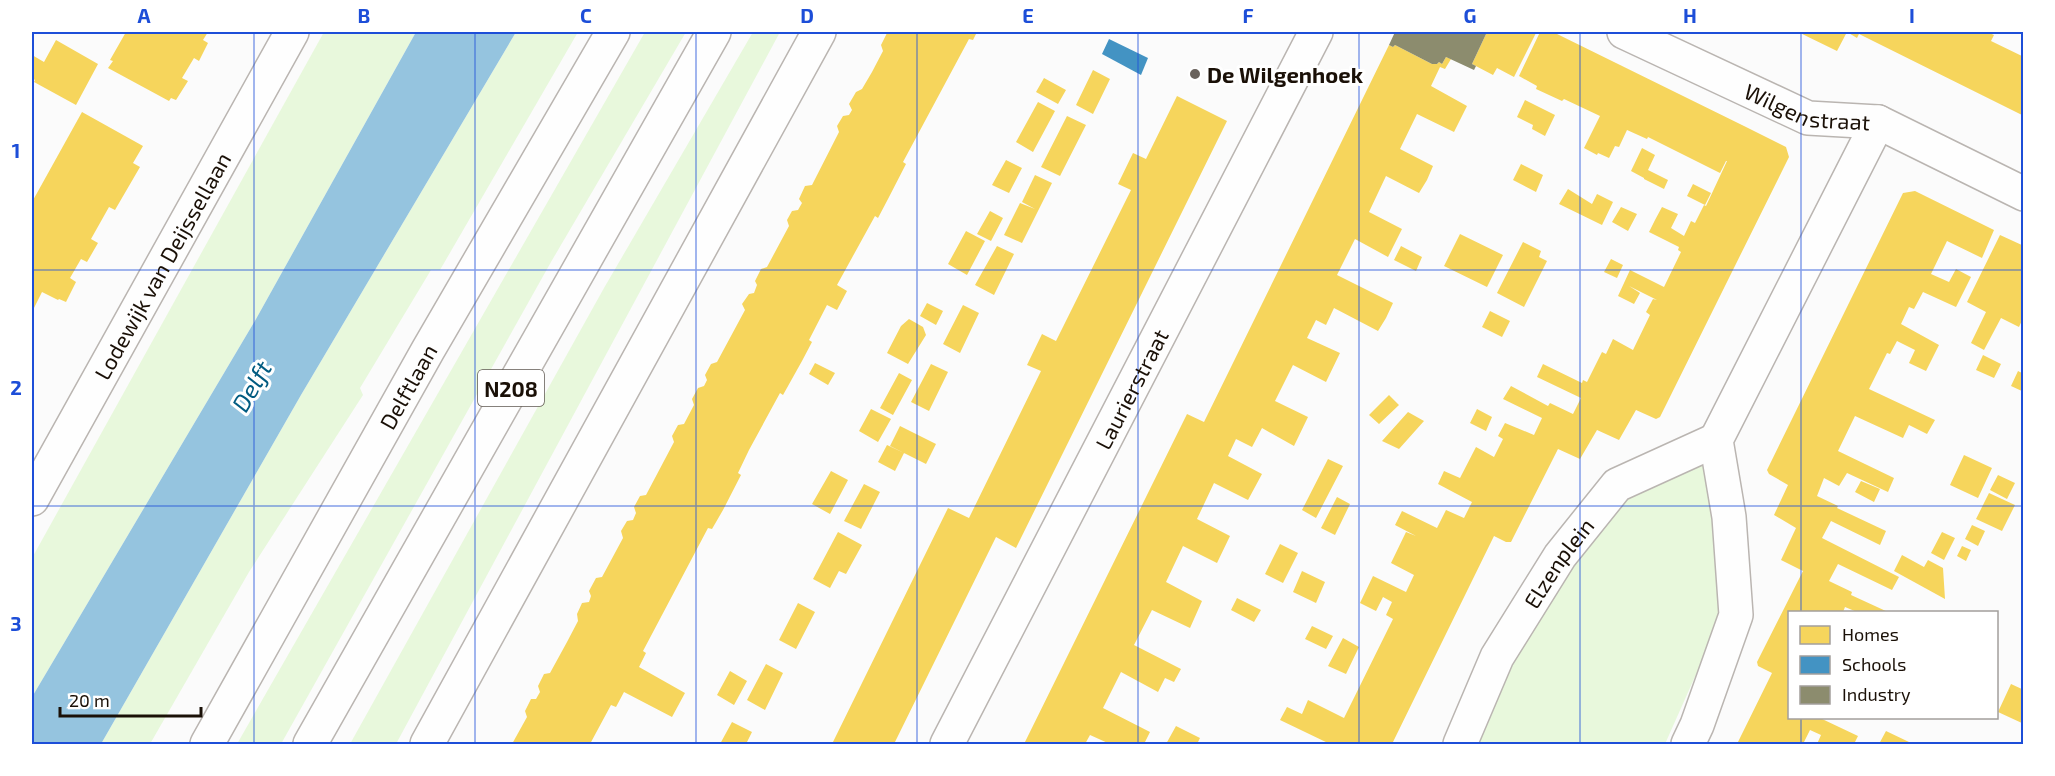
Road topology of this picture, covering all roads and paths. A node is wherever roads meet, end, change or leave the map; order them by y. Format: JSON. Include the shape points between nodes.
{"nodes":[{"id":1,"x":292,"y":32,"type":"edge"},
{"id":2,"x":613,"y":32,"type":"edge"},
{"id":3,"x":714,"y":32,"type":"edge"},
{"id":4,"x":819,"y":32,"type":"edge"},
{"id":5,"x":1316,"y":32,"type":"edge"},
{"id":6,"x":1624,"y":32,"type":"edge"},
{"id":7,"x":1878,"y":122,"type":"junction"},
{"id":8,"x":2024,"y":194,"type":"edge"},
{"id":9,"x":1716,"y":440,"type":"junction"},
{"id":10,"x":32,"y":500,"type":"edge"},
{"id":11,"x":207,"y":744,"type":"edge"},
{"id":12,"x":310,"y":744,"type":"edge"},
{"id":13,"x":427,"y":744,"type":"edge"},
{"id":14,"x":947,"y":744,"type":"edge"},
{"id":15,"x":1460,"y":744,"type":"edge"},
{"id":16,"x":1688,"y":744,"type":"edge"}],
"edges":[{"from":1,"to":10,"type":"street","name":"Lodewijk van Deijssellaan"},
{"from":2,"to":11,"type":"street","name":"Delftlaan","via":[[428,350]]},
{"from":3,"to":12,"type":"street","number":"N208"},
{"from":4,"to":13,"type":"street"},
{"from":5,"to":14,"type":"street","name":"Laurierstraat"},
{"from":6,"to":7,"type":"street","name":"Wilgenstraat","via":[[1808,118]]},
{"from":7,"to":8,"type":"street","name":"Wilgenstraat"},
{"from":7,"to":9,"type":"street"},
{"from":9,"to":15,"type":"street","name":"Elzenplein","via":[[1617,485],[1560,556],[1497,657]]},
{"from":9,"to":16,"type":"street","via":[[1729,517],[1736,615]]}]}
